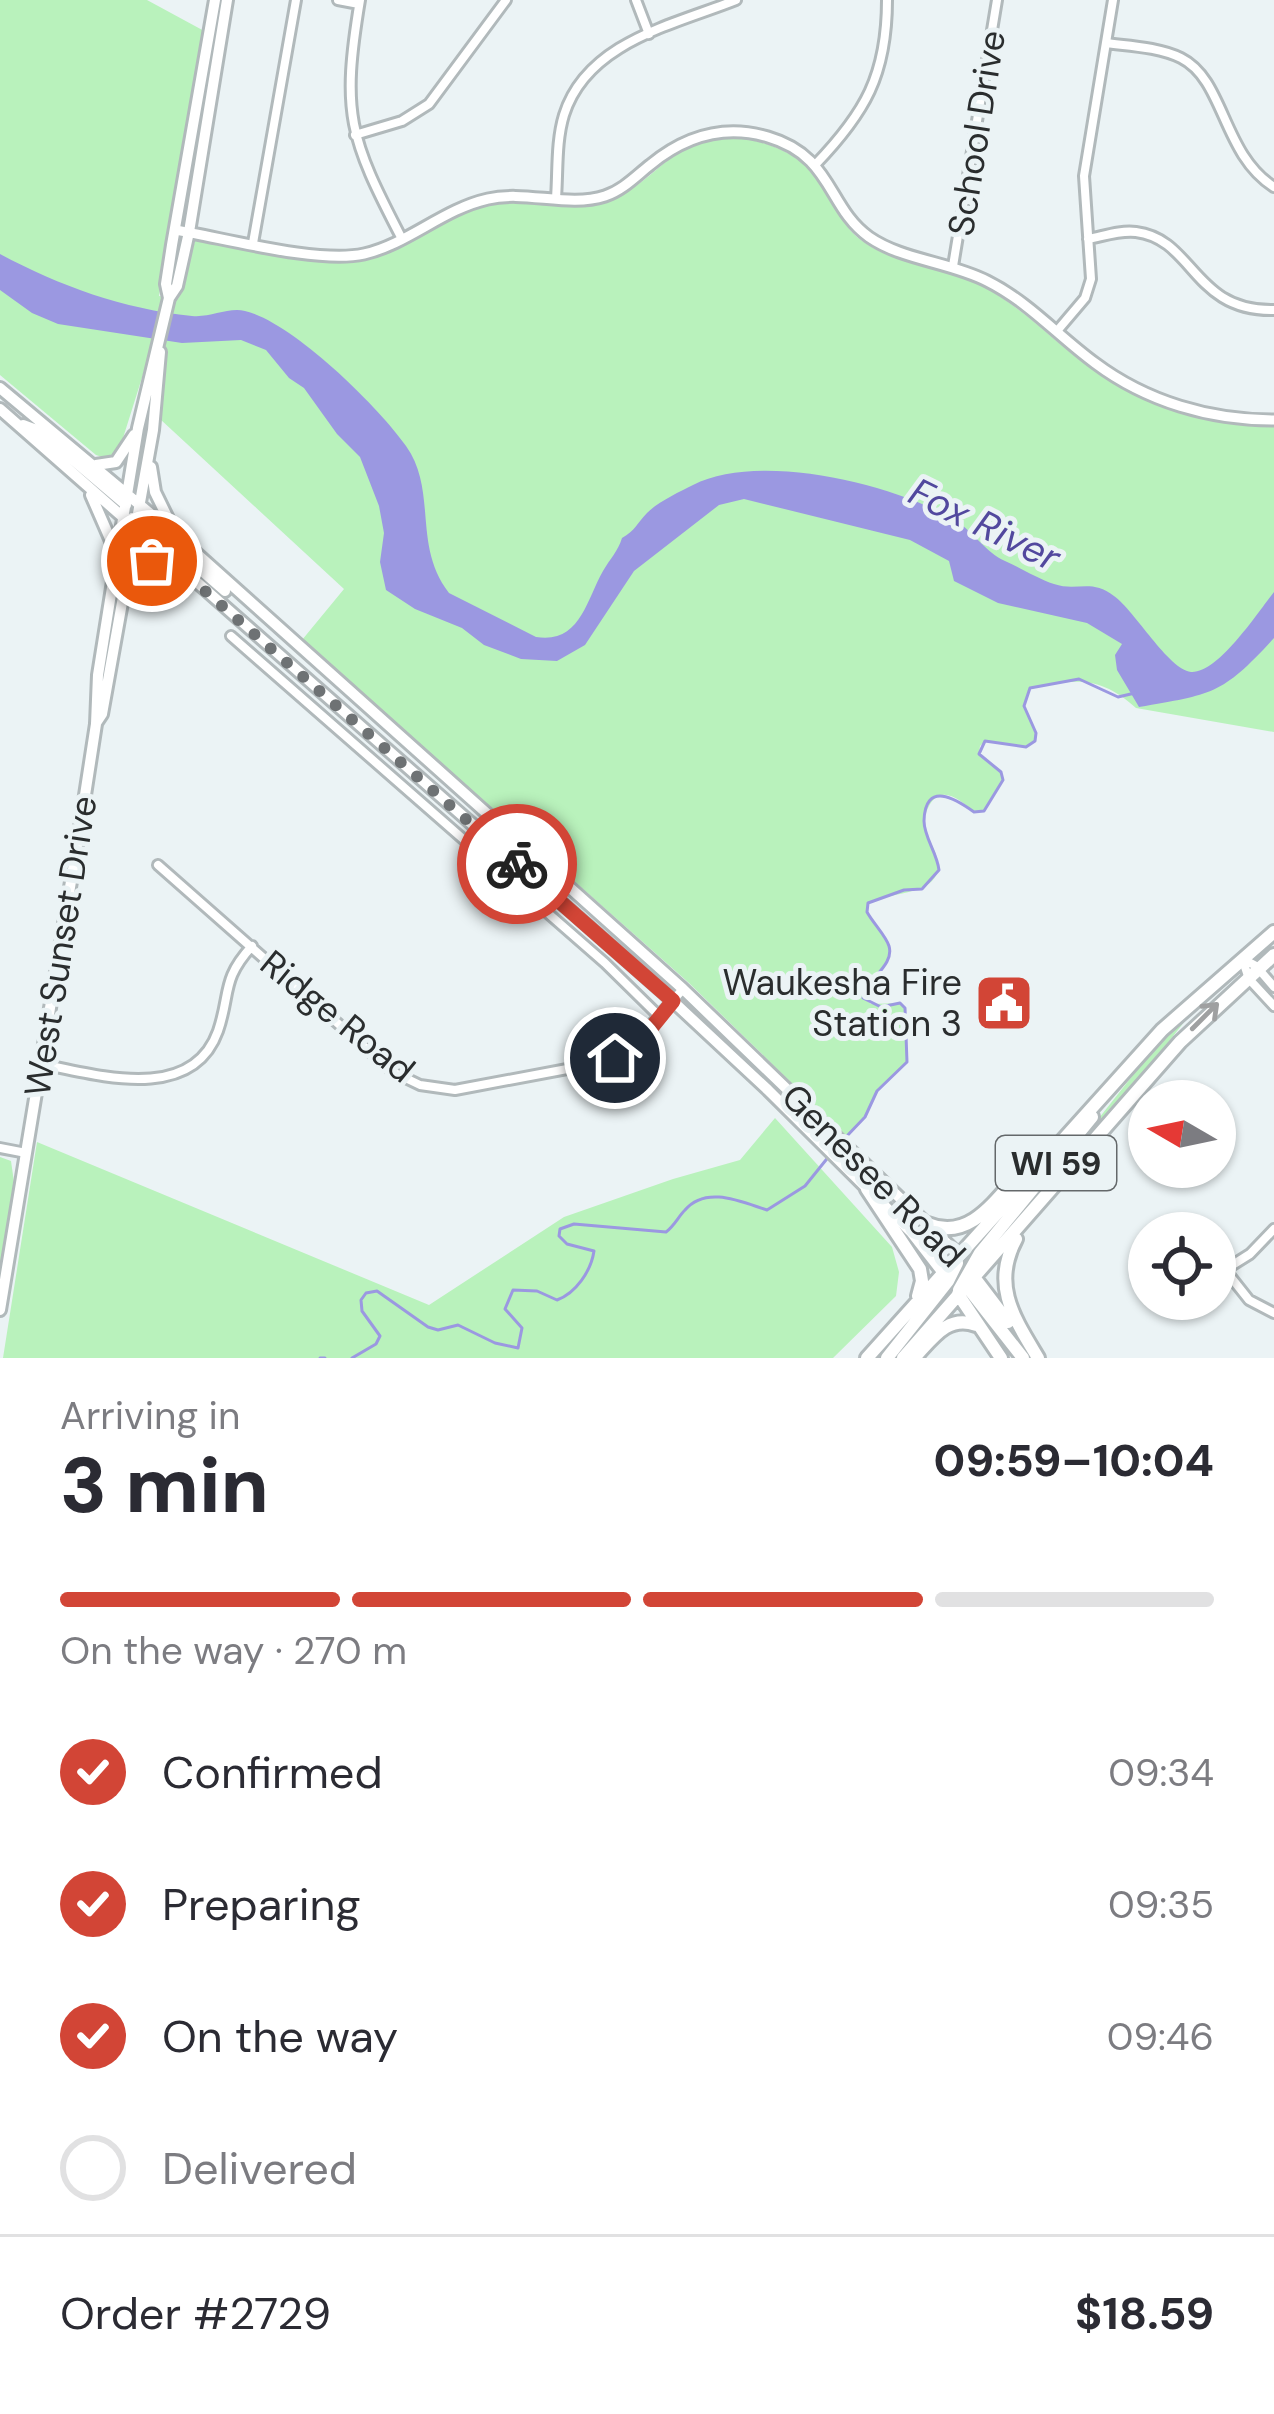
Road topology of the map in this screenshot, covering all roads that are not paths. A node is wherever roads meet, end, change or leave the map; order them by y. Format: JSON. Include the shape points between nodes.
{"nodes":[{"id":1,"x":215,"y":0,"type":"edge"},
{"id":2,"x":227,"y":0,"type":"edge"},
{"id":3,"x":296,"y":0,"type":"edge"},
{"id":4,"x":338,"y":0,"type":"edge"},
{"id":5,"x":506,"y":0,"type":"edge"},
{"id":6,"x":635,"y":0,"type":"edge"},
{"id":7,"x":736,"y":0,"type":"edge"},
{"id":8,"x":887,"y":0,"type":"edge"},
{"id":9,"x":997,"y":0,"type":"edge"},
{"id":10,"x":1113,"y":0,"type":"edge"},
{"id":11,"x":360,"y":2,"type":"edge"},
{"id":12,"x":649,"y":34,"type":"junction"},
{"id":13,"x":1106,"y":43,"type":"junction"},
{"id":14,"x":355,"y":135,"type":"junction"},
{"id":15,"x":815,"y":165,"type":"junction"},
{"id":16,"x":1274,"y":187,"type":"edge"},
{"id":17,"x":556,"y":198,"type":"junction"},
{"id":18,"x":175,"y":230,"type":"junction"},
{"id":19,"x":189,"y":232,"type":"junction"},
{"id":20,"x":402,"y":239,"type":"junction"},
{"id":21,"x":1088,"y":239,"type":"junction"},
{"id":22,"x":253,"y":243,"type":"junction"},
{"id":23,"x":953,"y":266,"type":"junction"},
{"id":24,"x":169,"y":298,"type":"junction"},
{"id":25,"x":1274,"y":310,"type":"edge"},
{"id":26,"x":1058,"y":331,"type":"junction"},
{"id":27,"x":160,"y":349,"type":"junction"},
{"id":28,"x":0,"y":388,"type":"edge"},
{"id":29,"x":0,"y":409,"type":"edge"},
{"id":30,"x":1274,"y":420,"type":"edge"},
{"id":31,"x":15,"y":422,"type":"junction"},
{"id":32,"x":138,"y":428,"type":"junction"},
{"id":33,"x":149,"y":456,"type":"junction"},
{"id":34,"x":92,"y":465,"type":"junction"},
{"id":35,"x":87,"y":487,"type":"junction"},
{"id":36,"x":126,"y":500,"type":"junction"},
{"id":37,"x":123,"y":519,"type":"junction"},
{"id":38,"x":139,"y":519,"type":"junction"},
{"id":39,"x":177,"y":536,"type":"junction"},
{"id":40,"x":117,"y":556,"type":"junction"},
{"id":41,"x":172,"y":562,"type":"junction"},
{"id":42,"x":128,"y":588,"type":"junction"},
{"id":43,"x":245,"y":601,"type":"junction"},
{"id":44,"x":231,"y":636,"type":"dead end"},
{"id":45,"x":96,"y":724,"type":"junction"},
{"id":46,"x":158,"y":865,"type":"dead end"},
{"id":47,"x":1274,"y":932,"type":"edge"},
{"id":48,"x":252,"y":946,"type":"junction"},
{"id":49,"x":1274,"y":955,"type":"edge"},
{"id":50,"x":1243,"y":959,"type":"junction"},
{"id":51,"x":1253,"y":972,"type":"junction"},
{"id":52,"x":1274,"y":987,"type":"edge"},
{"id":53,"x":683,"y":989,"type":"junction"},
{"id":54,"x":673,"y":1001,"type":"junction"},
{"id":55,"x":1274,"y":1006,"type":"edge"},
{"id":56,"x":660,"y":1017,"type":"junction"},
{"id":57,"x":1140,"y":1054,"type":"junction"},
{"id":58,"x":41,"y":1064,"type":"junction"},
{"id":59,"x":1061,"y":1138,"type":"junction"},
{"id":60,"x":0,"y":1148,"type":"edge"},
{"id":61,"x":26,"y":1153,"type":"junction"},
{"id":62,"x":867,"y":1189,"type":"junction"},
{"id":63,"x":1039,"y":1203,"type":"junction"},
{"id":64,"x":928,"y":1223,"type":"junction"},
{"id":65,"x":1274,"y":1229,"type":"edge"},
{"id":66,"x":958,"y":1256,"type":"junction"},
{"id":67,"x":1236,"y":1264,"type":"edge"},
{"id":68,"x":959,"y":1280,"type":"junction"},
{"id":69,"x":1236,"y":1284,"type":"edge"},
{"id":70,"x":0,"y":1310,"type":"edge"},
{"id":71,"x":910,"y":1310,"type":"junction"},
{"id":72,"x":1274,"y":1313,"type":"edge"},
{"id":73,"x":980,"y":1328,"type":"junction"},
{"id":74,"x":867,"y":1358,"type":"edge"},
{"id":75,"x":887,"y":1358,"type":"edge"},
{"id":76,"x":903,"y":1358,"type":"edge"},
{"id":77,"x":914,"y":1358,"type":"edge"},
{"id":78,"x":1001,"y":1358,"type":"edge"},
{"id":79,"x":1030,"y":1358,"type":"edge"}],
"edges":[{"from":1,"to":18,"type":"main road","name":"West Sunset Drive"},
{"from":2,"to":19,"type":"main road","name":"West Sunset Drive"},
{"from":3,"to":22,"type":"street"},
{"from":4,"to":11,"type":"street"},
{"from":5,"to":14,"type":"street","via":[[429,104],[402,122]]},
{"from":6,"to":12,"type":"street"},
{"from":7,"to":12,"type":"street"},
{"from":8,"to":15,"type":"street","via":[[865,105]]},
{"from":9,"to":23,"type":"street","name":"School Drive"},
{"from":10,"to":13,"type":"street"},
{"from":11,"to":14,"type":"street","via":[[348,80]]},
{"from":12,"to":17,"type":"street","via":[[606,56],[577,88],[562,125]]},
{"from":13,"to":16,"type":"street","via":[[1174,55],[1196,69],[1240,155]]},
{"from":13,"to":21,"type":"street","via":[[1084,176]]},
{"from":14,"to":20,"type":"street"},
{"from":15,"to":17,"type":"street","via":[[768,137],[722,132],[673,147],[614,192]]},
{"from":15,"to":23,"type":"street","via":[[870,238]]},
{"from":17,"to":20,"type":"street","via":[[488,199]]},
{"from":18,"to":19,"type":"street"},
{"from":18,"to":24,"type":"main road","name":"West Sunset Drive"},
{"from":19,"to":22,"type":"street"},
{"from":19,"to":24,"type":"main road","name":"West Sunset Drive"},
{"from":20,"to":22,"type":"street","via":[[342,256]]},
{"from":21,"to":25,"type":"street","via":[[1151,236],[1220,298]]},
{"from":21,"to":26,"type":"street","via":[[1089,288]]},
{"from":23,"to":26,"type":"street","via":[[1005,290]]},
{"from":24,"to":27,"type":"main road","name":"West Sunset Drive"},
{"from":26,"to":30,"type":"street","via":[[1156,398],[1208,414]]},
{"from":27,"to":32,"type":"main road","name":"West Sunset Drive"},
{"from":27,"to":33,"type":"main road","name":"West Sunset Drive"},
{"from":28,"to":34,"type":"main road","name":"Genesee Road"},
{"from":29,"to":31,"type":"main road","name":"Genesee Road"},
{"from":31,"to":35,"type":"main road","name":"Genesee Road"},
{"from":31,"to":36,"type":"main road","via":[[39,431]]},
{"from":32,"to":34,"type":"main road","via":[[116,462]]},
{"from":32,"to":36,"type":"main road","name":"West Sunset Drive"},
{"from":33,"to":38,"type":"main road","name":"West Sunset Drive"},
{"from":33,"to":39,"type":"main road","via":[[155,492]]},
{"from":34,"to":36,"type":"main road","name":"Genesee Road"},
{"from":35,"to":37,"type":"main road","name":"Genesee Road"},
{"from":35,"to":40,"type":"main road"},
{"from":36,"to":37,"type":"main road","name":"West Sunset Drive"},
{"from":36,"to":38,"type":"main road","name":"Genesee Road"},
{"from":37,"to":38,"type":"main road","name":"Genesee Road"},
{"from":37,"to":40,"type":"main road","name":"West Sunset Drive"},
{"from":38,"to":39,"type":"main road","name":"Genesee Road"},
{"from":38,"to":41,"type":"main road","name":"Genesee Road"},
{"from":38,"to":42,"type":"main road","name":"West Sunset Drive"},
{"from":38,"to":43,"type":"main road"},
{"from":39,"to":43,"type":"main road","name":"Genesee Road"},
{"from":40,"to":45,"type":"main road","name":"West Sunset Drive"},
{"from":41,"to":42,"type":"main road","via":[[148,562]]},
{"from":41,"to":54,"type":"main road","name":"Genesee Road"},
{"from":42,"to":45,"type":"main road","name":"West Sunset Drive"},
{"from":43,"to":53,"type":"main road","name":"Genesee Road"},
{"from":44,"to":56,"type":"street"},
{"from":45,"to":58,"type":"main road","name":"West Sunset Drive"},
{"from":46,"to":48,"type":"street"},
{"from":47,"to":50,"type":"main road"},
{"from":48,"to":56,"type":"street","name":"Ridge Road","via":[[393,1072],[431,1088],[469,1089],[615,1058]]},
{"from":48,"to":58,"type":"street","name":"Ridge Road","via":[[230,975],[212,1045],[188,1068],[148,1080]]},
{"from":49,"to":51,"type":"main road"},
{"from":50,"to":51,"type":"street"},
{"from":50,"to":57,"type":"main road"},
{"from":51,"to":52,"type":"street"},
{"from":51,"to":55,"type":"street"},
{"from":63,"to":51,"type":"main road","one_way":true},
{"from":53,"to":54,"type":"street","name":"Ridge Road"},
{"from":53,"to":64,"type":"main road","name":"Genesee Road"},
{"from":54,"to":56,"type":"street","name":"Ridge Road"},
{"from":54,"to":62,"type":"main road","name":"Genesee Road"},
{"from":57,"to":59,"type":"main road"},
{"from":57,"to":68,"type":"main road","number":"WI 59"},
{"from":58,"to":61,"type":"main road","name":"West Sunset Drive"},
{"from":59,"to":64,"type":"main road","via":[[968,1225]]},
{"from":59,"to":66,"type":"main road"},
{"from":60,"to":61,"type":"street"},
{"from":61,"to":70,"type":"main road","name":"West Sunset Drive"},
{"from":62,"to":68,"type":"main road","name":"Genesee Road"},
{"from":62,"to":71,"type":"main road","via":[[920,1269]]},
{"from":63,"to":68,"type":"main road"},
{"from":63,"to":79,"type":"main road","via":[[1013,1242],[1004,1275]]},
{"from":64,"to":66,"type":"main road","name":"Genesee Road"},
{"from":65,"to":67,"type":"street"},
{"from":66,"to":68,"type":"main road"},
{"from":66,"to":68,"type":"main road","name":"Genesee Road"},
{"from":68,"to":71,"type":"main road"},
{"from":68,"to":73,"type":"main road","name":"Genesee Road"},
{"from":68,"to":75,"type":"main road"},
{"from":68,"to":76,"type":"main road"},
{"from":68,"to":79,"type":"main road","name":"Genesee Road"},
{"from":69,"to":72,"type":"street"},
{"from":71,"to":74,"type":"main road"},
{"from":73,"to":77,"type":"main road","via":[[956,1321]]},
{"from":73,"to":78,"type":"main road","name":"Genesee Road"}]}
